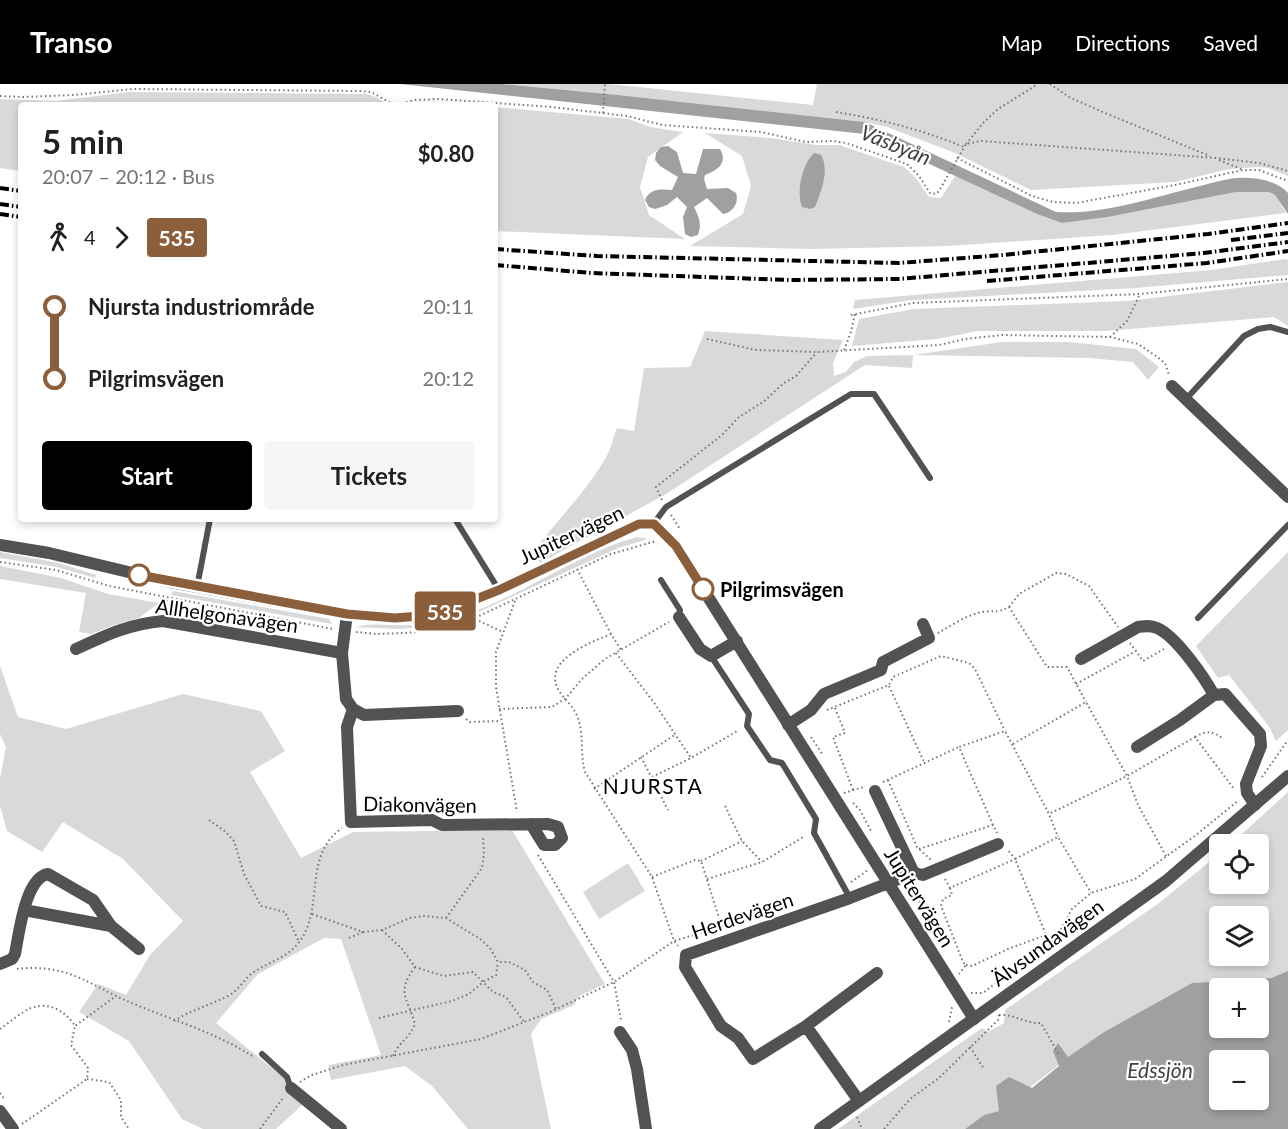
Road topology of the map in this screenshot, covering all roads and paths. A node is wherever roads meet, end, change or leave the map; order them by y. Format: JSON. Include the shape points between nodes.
{"nodes":[{"id":1,"x":605,"y":84,"type":"edge"},
{"id":2,"x":1038,"y":84,"type":"edge"},
{"id":3,"x":1050,"y":84,"type":"edge"},
{"id":4,"x":0,"y":96,"type":"edge"},
{"id":5,"x":389,"y":102,"type":"edge"},
{"id":6,"x":407,"y":102,"type":"edge"},
{"id":7,"x":474,"y":102,"type":"edge"},
{"id":8,"x":498,"y":104,"type":"edge"},
{"id":9,"x":836,"y":112,"type":"dead end"},
{"id":10,"x":603,"y":113,"type":"junction"},
{"id":11,"x":965,"y":145,"type":"junction"},
{"id":12,"x":957,"y":158,"type":"junction"},
{"id":13,"x":1216,"y":158,"type":"junction"},
{"id":14,"x":1243,"y":170,"type":"junction"},
{"id":15,"x":1288,"y":171,"type":"edge"},
{"id":16,"x":1288,"y":181,"type":"edge"},
{"id":17,"x":1288,"y":279,"type":"edge"},
{"id":18,"x":1140,"y":294,"type":"junction"},
{"id":19,"x":855,"y":313,"type":"junction"},
{"id":20,"x":851,"y":315,"type":"dead end"},
{"id":21,"x":1288,"y":332,"type":"edge"},
{"id":22,"x":1110,"y":337,"type":"junction"},
{"id":23,"x":707,"y":339,"type":"dead end"},
{"id":24,"x":843,"y":351,"type":"junction"},
{"id":25,"x":817,"y":352,"type":"junction"},
{"id":26,"x":1172,"y":386,"type":"joint"},
{"id":27,"x":1186,"y":399,"type":"junction"},
{"id":28,"x":930,"y":478,"type":"dead end"},
{"id":29,"x":1288,"y":497,"type":"edge"},
{"id":30,"x":666,"y":507,"type":"junction"},
{"id":31,"x":209,"y":522,"type":"edge"},
{"id":32,"x":457,"y":522,"type":"edge"},
{"id":33,"x":654,"y":524,"type":"junction"},
{"id":34,"x":1288,"y":525,"type":"edge"},
{"id":35,"x":668,"y":536,"type":"junction"},
{"id":36,"x":0,"y":545,"type":"edge"},
{"id":37,"x":0,"y":562,"type":"edge"},
{"id":38,"x":577,"y":569,"type":"junction"},
{"id":39,"x":661,"y":580,"type":"dead end"},
{"id":40,"x":170,"y":582,"type":"junction"},
{"id":41,"x":197,"y":587,"type":"junction"},
{"id":42,"x":499,"y":590,"type":"junction"},
{"id":43,"x":168,"y":597,"type":"junction"},
{"id":44,"x":1009,"y":606,"type":"junction"},
{"id":45,"x":347,"y":614,"type":"junction"},
{"id":46,"x":679,"y":617,"type":"junction"},
{"id":47,"x":1198,"y":618,"type":"dead end"},
{"id":48,"x":475,"y":619,"type":"junction"},
{"id":49,"x":140,"y":623,"type":"junction"},
{"id":50,"x":923,"y":624,"type":"dead end"},
{"id":51,"x":344,"y":631,"type":"junction"},
{"id":52,"x":503,"y":632,"type":"dead end"},
{"id":53,"x":611,"y":634,"type":"junction"},
{"id":54,"x":1124,"y":634,"type":"junction"},
{"id":55,"x":928,"y":638,"type":"junction"},
{"id":56,"x":737,"y":641,"type":"junction"},
{"id":57,"x":1174,"y":643,"type":"junction"},
{"id":58,"x":76,"y":649,"type":"dead end"},
{"id":59,"x":621,"y":650,"type":"junction"},
{"id":60,"x":342,"y":653,"type":"junction"},
{"id":61,"x":616,"y":653,"type":"junction"},
{"id":62,"x":711,"y":656,"type":"junction"},
{"id":63,"x":1081,"y":659,"type":"dead end"},
{"id":64,"x":881,"y":670,"type":"junction"},
{"id":65,"x":1076,"y":684,"type":"junction"},
{"id":66,"x":889,"y":685,"type":"junction"},
{"id":67,"x":1214,"y":695,"type":"junction"},
{"id":68,"x":566,"y":698,"type":"junction"},
{"id":69,"x":1086,"y":702,"type":"junction"},
{"id":70,"x":835,"y":707,"type":"junction"},
{"id":71,"x":353,"y":709,"type":"junction"},
{"id":72,"x":500,"y":709,"type":"dead end"},
{"id":73,"x":811,"y":710,"type":"junction"},
{"id":74,"x":458,"y":711,"type":"joint"},
{"id":75,"x":501,"y":721,"type":"dead end"},
{"id":76,"x":788,"y":724,"type":"junction"},
{"id":77,"x":747,"y":726,"type":"junction"},
{"id":78,"x":1005,"y":731,"type":"junction"},
{"id":79,"x":676,"y":734,"type":"junction"},
{"id":80,"x":809,"y":734,"type":"dead end"},
{"id":81,"x":1196,"y":737,"type":"junction"},
{"id":82,"x":1223,"y":739,"type":"dead end"},
{"id":83,"x":1288,"y":740,"type":"edge"},
{"id":84,"x":1013,"y":744,"type":"junction"},
{"id":85,"x":959,"y":747,"type":"junction"},
{"id":86,"x":1137,"y":747,"type":"dead end"},
{"id":87,"x":641,"y":757,"type":"junction"},
{"id":88,"x":691,"y":758,"type":"junction"},
{"id":89,"x":827,"y":762,"type":"dead end"},
{"id":90,"x":925,"y":764,"type":"junction"},
{"id":91,"x":1127,"y":776,"type":"junction"},
{"id":92,"x":1288,"y":776,"type":"edge"},
{"id":93,"x":652,"y":777,"type":"junction"},
{"id":94,"x":888,"y":780,"type":"junction"},
{"id":95,"x":874,"y":788,"type":"junction"},
{"id":96,"x":594,"y":789,"type":"junction"},
{"id":97,"x":853,"y":790,"type":"junction"},
{"id":98,"x":844,"y":793,"type":"dead end"},
{"id":99,"x":1244,"y":796,"type":"junction"},
{"id":100,"x":852,"y":802,"type":"dead end"},
{"id":101,"x":1256,"y":805,"type":"junction"},
{"id":102,"x":725,"y":806,"type":"dead end"},
{"id":103,"x":668,"y":810,"type":"dead end"},
{"id":104,"x":1049,"y":814,"type":"junction"},
{"id":105,"x":209,"y":820,"type":"dead end"},
{"id":106,"x":351,"y":822,"type":"junction"},
{"id":107,"x":531,"y":824,"type":"dead end"},
{"id":108,"x":482,"y":825,"type":"junction"},
{"id":109,"x":993,"y":825,"type":"junction"},
{"id":110,"x":814,"y":833,"type":"junction"},
{"id":111,"x":1058,"y":837,"type":"junction"},
{"id":112,"x":876,"y":840,"type":"dead end"},
{"id":113,"x":999,"y":840,"type":"junction"},
{"id":114,"x":742,"y":841,"type":"junction"},
{"id":115,"x":919,"y":849,"type":"junction"},
{"id":116,"x":1166,"y":856,"type":"junction"},
{"id":117,"x":1015,"y":859,"type":"junction"},
{"id":118,"x":701,"y":861,"type":"junction"},
{"id":119,"x":762,"y":862,"type":"junction"},
{"id":120,"x":876,"y":865,"type":"junction"},
{"id":121,"x":940,"y":869,"type":"junction"},
{"id":122,"x":914,"y":873,"type":"junction"},
{"id":123,"x":652,"y":877,"type":"junction"},
{"id":124,"x":707,"y":879,"type":"junction"},
{"id":125,"x":893,"y":881,"type":"junction"},
{"id":126,"x":844,"y":886,"type":"junction"},
{"id":127,"x":950,"y":888,"type":"junction"},
{"id":128,"x":1090,"y":892,"type":"junction"},
{"id":129,"x":850,"y":898,"type":"junction"},
{"id":130,"x":788,"y":906,"type":"dead end"},
{"id":131,"x":24,"y":910,"type":"junction"},
{"id":132,"x":312,"y":914,"type":"junction"},
{"id":133,"x":446,"y":918,"type":"junction"},
{"id":134,"x":111,"y":926,"type":"junction"},
{"id":135,"x":722,"y":927,"type":"junction"},
{"id":136,"x":382,"y":930,"type":"junction"},
{"id":137,"x":363,"y":932,"type":"junction"},
{"id":138,"x":1046,"y":935,"type":"junction"},
{"id":139,"x":349,"y":938,"type":"dead end"},
{"id":140,"x":674,"y":941,"type":"junction"},
{"id":141,"x":299,"y":942,"type":"junction"},
{"id":142,"x":1049,"y":942,"type":"junction"},
{"id":143,"x":939,"y":943,"type":"dead end"},
{"id":144,"x":138,"y":948,"type":"dead end"},
{"id":145,"x":686,"y":956,"type":"junction"},
{"id":146,"x":498,"y":962,"type":"junction"},
{"id":147,"x":5,"y":966,"type":"edge"},
{"id":148,"x":954,"y":966,"type":"dead end"},
{"id":149,"x":966,"y":966,"type":"junction"},
{"id":150,"x":415,"y":967,"type":"junction"},
{"id":151,"x":877,"y":973,"type":"dead end"},
{"id":152,"x":483,"y":982,"type":"junction"},
{"id":153,"x":972,"y":993,"type":"dead end"},
{"id":154,"x":983,"y":993,"type":"junction"},
{"id":155,"x":116,"y":996,"type":"junction"},
{"id":156,"x":556,"y":1009,"type":"junction"},
{"id":157,"x":411,"y":1011,"type":"junction"},
{"id":158,"x":995,"y":1011,"type":"junction"},
{"id":159,"x":378,"y":1018,"type":"dead end"},
{"id":160,"x":974,"y":1019,"type":"junction"},
{"id":161,"x":174,"y":1021,"type":"junction"},
{"id":162,"x":524,"y":1022,"type":"junction"},
{"id":163,"x":75,"y":1026,"type":"junction"},
{"id":164,"x":806,"y":1026,"type":"junction"},
{"id":165,"x":0,"y":1029,"type":"edge"},
{"id":166,"x":620,"y":1032,"type":"dead end"},
{"id":167,"x":970,"y":1047,"type":"junction"},
{"id":168,"x":1059,"y":1055,"type":"dead end"},
{"id":169,"x":393,"y":1056,"type":"junction"},
{"id":170,"x":261,"y":1058,"type":"joint"},
{"id":171,"x":984,"y":1069,"type":"dead end"},
{"id":172,"x":87,"y":1079,"type":"junction"},
{"id":173,"x":291,"y":1088,"type":"junction"},
{"id":174,"x":859,"y":1101,"type":"junction"},
{"id":175,"x":0,"y":1111,"type":"edge"},
{"id":176,"x":14,"y":1129,"type":"edge"},
{"id":177,"x":129,"y":1129,"type":"edge"},
{"id":178,"x":260,"y":1129,"type":"edge"},
{"id":179,"x":341,"y":1129,"type":"edge"},
{"id":180,"x":645,"y":1129,"type":"edge"},
{"id":181,"x":820,"y":1129,"type":"edge"},
{"id":182,"x":884,"y":1129,"type":"edge"}],
"edges":[{"from":1,"to":10,"type":"path"},
{"from":2,"to":11,"type":"path","via":[[998,109]]},
{"from":3,"to":13,"type":"path","via":[[1105,113]]},
{"from":4,"to":5,"type":"path","via":[[133,89],[359,91],[371,92]]},
{"from":6,"to":7,"type":"path"},
{"from":8,"to":10,"type":"path"},
{"from":9,"to":11,"type":"path"},
{"from":10,"to":12,"type":"path","via":[[662,125],[846,143],[907,164],[930,193],[936,194]]},
{"from":11,"to":12,"type":"path"},
{"from":11,"to":13,"type":"path","via":[[981,141]]},
{"from":12,"to":14,"type":"path","via":[[1032,196],[1076,203]]},
{"from":13,"to":14,"type":"path"},
{"from":13,"to":15,"type":"path"},
{"from":14,"to":16,"type":"path","via":[[1259,170]]},
{"from":17,"to":18,"type":"path"},
{"from":18,"to":19,"type":"path","via":[[913,303]]},
{"from":18,"to":22,"type":"path","via":[[1127,321]]},
{"from":19,"to":20,"type":"path"},
{"from":19,"to":24,"type":"path"},
{"from":21,"to":27,"type":"lane","via":[[1270,327],[1244,336]]},
{"from":22,"to":24,"type":"path","via":[[1003,335],[939,345]]},
{"from":22,"to":26,"type":"path","via":[[1138,344],[1165,363]]},
{"from":23,"to":25,"type":"path","via":[[756,350]]},
{"from":24,"to":25,"type":"path"},
{"from":25,"to":30,"type":"path","via":[[796,376],[739,417],[656,488]]},
{"from":26,"to":27,"type":"street"},
{"from":27,"to":29,"type":"street"},
{"from":28,"to":30,"type":"lane","via":[[874,394],[851,394]]},
{"from":30,"to":33,"type":"lane"},
{"from":30,"to":35,"type":"path","via":[[680,529]]},
{"from":31,"to":41,"type":"lane"},
{"from":32,"to":42,"type":"lane"},
{"from":33,"to":35,"type":"street","name":"Jupitervägen"},
{"from":33,"to":42,"type":"street","name":"Jupitervägen","via":[[639,524]]},
{"from":34,"to":47,"type":"lane"},
{"from":35,"to":38,"type":"path"},
{"from":35,"to":56,"type":"street","name":"Jupitervägen"},
{"from":36,"to":40,"type":"street","name":"Jupitervägen"},
{"from":37,"to":43,"type":"path","via":[[56,570],[108,586]]},
{"from":38,"to":48,"type":"path"},
{"from":38,"to":53,"type":"path"},
{"from":39,"to":46,"type":"lane","via":[[680,610]]},
{"from":40,"to":41,"type":"street","name":"Jupitervägen"},
{"from":40,"to":43,"type":"path"},
{"from":41,"to":45,"type":"street","name":"Jupitervägen"},
{"from":42,"to":45,"type":"street","name":"Jupitervägen","via":[[443,612],[420,616]]},
{"from":43,"to":49,"type":"path"},
{"from":43,"to":51,"type":"path"},
{"from":44,"to":54,"type":"path","via":[[1019,594],[1056,573],[1066,574],[1089,586]]},
{"from":44,"to":55,"type":"path","via":[[998,613],[970,616]]},
{"from":44,"to":65,"type":"path","via":[[1047,667],[1067,667]]},
{"from":45,"to":51,"type":"street"},
{"from":46,"to":59,"type":"path"},
{"from":46,"to":62,"type":"street","via":[[700,650]]},
{"from":48,"to":51,"type":"path","via":[[421,632]]},
{"from":48,"to":52,"type":"path"},
{"from":49,"to":58,"type":"street","name":"Allhelgonavägen"},
{"from":49,"to":60,"type":"street","name":"Allhelgonavägen","via":[[173,623]]},
{"from":50,"to":55,"type":"street"},
{"from":51,"to":60,"type":"street"},
{"from":53,"to":59,"type":"path"},
{"from":53,"to":68,"type":"path","via":[[571,653],[559,664],[555,675],[557,687]]},
{"from":54,"to":57,"type":"street","via":[[1148,626],[1159,629]]},
{"from":54,"to":63,"type":"street"},
{"from":55,"to":64,"type":"street","via":[[883,662]]},
{"from":56,"to":62,"type":"street"},
{"from":56,"to":76,"type":"street","name":"Jupitervägen"},
{"from":57,"to":65,"type":"path","via":[[1143,661],[1136,651]]},
{"from":57,"to":67,"type":"street"},
{"from":59,"to":61,"type":"path"},
{"from":60,"to":71,"type":"street","via":[[346,699]]},
{"from":61,"to":68,"type":"path","via":[[582,679]]},
{"from":61,"to":79,"type":"path"},
{"from":62,"to":77,"type":"lane","via":[[749,714]]},
{"from":64,"to":66,"type":"path"},
{"from":64,"to":73,"type":"street","via":[[824,694]]},
{"from":65,"to":69,"type":"path"},
{"from":66,"to":70,"type":"path"},
{"from":66,"to":78,"type":"path","via":[[893,677],[941,656],[969,663]]},
{"from":66,"to":90,"type":"path"},
{"from":67,"to":86,"type":"street"},
{"from":67,"to":99,"type":"street","via":[[1225,694],[1260,734],[1261,746]]},
{"from":68,"to":72,"type":"path","via":[[552,707]]},
{"from":68,"to":96,"type":"path","via":[[582,730],[582,759]]},
{"from":69,"to":84,"type":"path"},
{"from":69,"to":91,"type":"path"},
{"from":70,"to":73,"type":"path"},
{"from":70,"to":97,"type":"path","via":[[845,733],[833,737]]},
{"from":71,"to":74,"type":"street","via":[[364,715]]},
{"from":71,"to":106,"type":"street","name":"Diakonvägen","via":[[347,727]]},
{"from":73,"to":76,"type":"street"},
{"from":74,"to":75,"type":"path","via":[[470,722]]},
{"from":76,"to":120,"type":"street","name":"Jupitervägen"},
{"from":77,"to":88,"type":"path"},
{"from":77,"to":110,"type":"lane","via":[[770,760],[782,763],[816,819]]},
{"from":78,"to":84,"type":"path"},
{"from":78,"to":85,"type":"path"},
{"from":79,"to":87,"type":"path"},
{"from":79,"to":88,"type":"path"},
{"from":80,"to":89,"type":"path"},
{"from":81,"to":82,"type":"path","via":[[1209,732]]},
{"from":81,"to":91,"type":"path"},
{"from":81,"to":99,"type":"path"},
{"from":83,"to":99,"type":"path"},
{"from":84,"to":104,"type":"path"},
{"from":85,"to":90,"type":"path"},
{"from":85,"to":109,"type":"path"},
{"from":87,"to":93,"type":"path"},
{"from":87,"to":96,"type":"path"},
{"from":88,"to":93,"type":"path"},
{"from":90,"to":94,"type":"path"},
{"from":91,"to":104,"type":"path"},
{"from":91,"to":116,"type":"path"},
{"from":92,"to":101,"type":"street","name":"Älvsundavägen"},
{"from":93,"to":103,"type":"path"},
{"from":94,"to":95,"type":"path"},
{"from":94,"to":115,"type":"path"},
{"from":95,"to":97,"type":"path"},
{"from":95,"to":122,"type":"street"},
{"from":96,"to":123,"type":"path"},
{"from":97,"to":98,"type":"path"},
{"from":99,"to":101,"type":"street"},
{"from":99,"to":116,"type":"path"},
{"from":100,"to":112,"type":"path"},
{"from":101,"to":158,"type":"street","name":"Älvsundavägen","via":[[1166,880]]},
{"from":102,"to":114,"type":"path"},
{"from":104,"to":111,"type":"path"},
{"from":105,"to":141,"type":"path","via":[[234,841],[244,874],[261,906],[285,912]]},
{"from":106,"to":108,"type":"street","name":"Diakonvägen","via":[[432,820],[442,825]]},
{"from":106,"to":132,"type":"path","via":[[332,835],[321,852]]},
{"from":107,"to":108,"type":"street","name":"Diakonvägen"},
{"from":108,"to":133,"type":"path","via":[[482,867]]},
{"from":109,"to":113,"type":"path"},
{"from":109,"to":115,"type":"path"},
{"from":110,"to":119,"type":"path"},
{"from":110,"to":126,"type":"lane"},
{"from":111,"to":117,"type":"path"},
{"from":111,"to":128,"type":"path"},
{"from":113,"to":117,"type":"path"},
{"from":113,"to":121,"type":"street","name":"Herdevägen"},
{"from":114,"to":118,"type":"path"},
{"from":114,"to":119,"type":"path"},
{"from":115,"to":121,"type":"path"},
{"from":116,"to":128,"type":"path","via":[[1135,879]]},
{"from":117,"to":127,"type":"path"},
{"from":117,"to":138,"type":"path"},
{"from":118,"to":123,"type":"path"},
{"from":118,"to":124,"type":"path"},
{"from":119,"to":124,"type":"path"},
{"from":120,"to":125,"type":"street","name":"Jupitervägen"},
{"from":120,"to":126,"type":"path"},
{"from":121,"to":122,"type":"street","name":"Herdevägen","via":[[923,875]]},
{"from":121,"to":127,"type":"path"},
{"from":122,"to":125,"type":"street","name":"Herdevägen"},
{"from":123,"to":140,"type":"path"},
{"from":124,"to":135,"type":"path"},
{"from":125,"to":129,"type":"street","name":"Herdevägen"},
{"from":125,"to":143,"type":"path","via":[[922,905]]},
{"from":125,"to":160,"type":"street","name":"Jupitervägen"},
{"from":126,"to":129,"type":"lane"},
{"from":127,"to":149,"type":"path","via":[[952,895],[943,899],[941,906]]},
{"from":128,"to":142,"type":"path","via":[[1072,909]]},
{"from":129,"to":145,"type":"street","name":"Herdevägen"},
{"from":130,"to":135,"type":"path"},
{"from":131,"to":134,"type":"street"},
{"from":131,"to":134,"type":"street","via":[[39,878],[48,874],[93,900]]},
{"from":131,"to":147,"type":"street","via":[[15,954]]},
{"from":132,"to":137,"type":"path"},
{"from":132,"to":141,"type":"path"},
{"from":133,"to":136,"type":"path","via":[[410,918]]},
{"from":133,"to":146,"type":"path","via":[[480,939]]},
{"from":134,"to":144,"type":"street"},
{"from":135,"to":140,"type":"path"},
{"from":136,"to":137,"type":"path"},
{"from":136,"to":150,"type":"path"},
{"from":137,"to":139,"type":"path"},
{"from":138,"to":142,"type":"path"},
{"from":138,"to":149,"type":"path"},
{"from":140,"to":145,"type":"path"},
{"from":140,"to":156,"type":"path","via":[[614,982]]},
{"from":141,"to":161,"type":"path","via":[[284,957],[250,975],[230,995]]},
{"from":142,"to":154,"type":"path"},
{"from":145,"to":164,"type":"street","name":"Herdevägen","via":[[686,967],[721,1026],[738,1038],[753,1059]]},
{"from":146,"to":152,"type":"path","via":[[496,975]]},
{"from":146,"to":156,"type":"path","via":[[509,962],[525,970],[533,982],[547,990]]},
{"from":147,"to":155,"type":"path","via":[[64,973]]},
{"from":148,"to":149,"type":"path","via":[[959,974]]},
{"from":150,"to":152,"type":"path","via":[[444,976],[473,972]]},
{"from":150,"to":157,"type":"path","via":[[404,982]]},
{"from":151,"to":164,"type":"street","name":"Herdevägen"},
{"from":152,"to":157,"type":"path","via":[[469,994]]},
{"from":152,"to":162,"type":"path","via":[[506,997]]},
{"from":153,"to":154,"type":"path"},
{"from":154,"to":158,"type":"path"},
{"from":155,"to":161,"type":"path"},
{"from":155,"to":163,"type":"path"},
{"from":156,"to":162,"type":"path"},
{"from":157,"to":159,"type":"path"},
{"from":157,"to":169,"type":"path","via":[[415,1024]]},
{"from":158,"to":160,"type":"street","name":"Älvsundavägen"},
{"from":158,"to":167,"type":"path","via":[[998,1020]]},
{"from":158,"to":168,"type":"path","via":[[1030,1024],[1041,1023]]},
{"from":160,"to":174,"type":"street","name":"Älvsundavägen"},
{"from":161,"to":170,"type":"path"},
{"from":162,"to":169,"type":"path","via":[[481,1039]]},
{"from":163,"to":165,"type":"path","via":[[68,1015],[46,1006],[31,1008]]},
{"from":163,"to":172,"type":"path","via":[[71,1045],[88,1068]]},
{"from":164,"to":174,"type":"street"},
{"from":166,"to":180,"type":"street","via":[[632,1050],[637,1069]]},
{"from":167,"to":171,"type":"path"},
{"from":167,"to":182,"type":"path","via":[[939,1078],[910,1098]]},
{"from":169,"to":173,"type":"path","via":[[324,1070]]},
{"from":170,"to":173,"type":"lane","via":[[287,1077]]},
{"from":172,"to":176,"type":"path"},
{"from":172,"to":177,"type":"path","via":[[109,1082],[121,1100],[121,1117]]},
{"from":173,"to":178,"type":"path"},
{"from":173,"to":179,"type":"street"},
{"from":174,"to":181,"type":"street","name":"Älvsundavägen"},
{"from":175,"to":176,"type":"street"}]}
